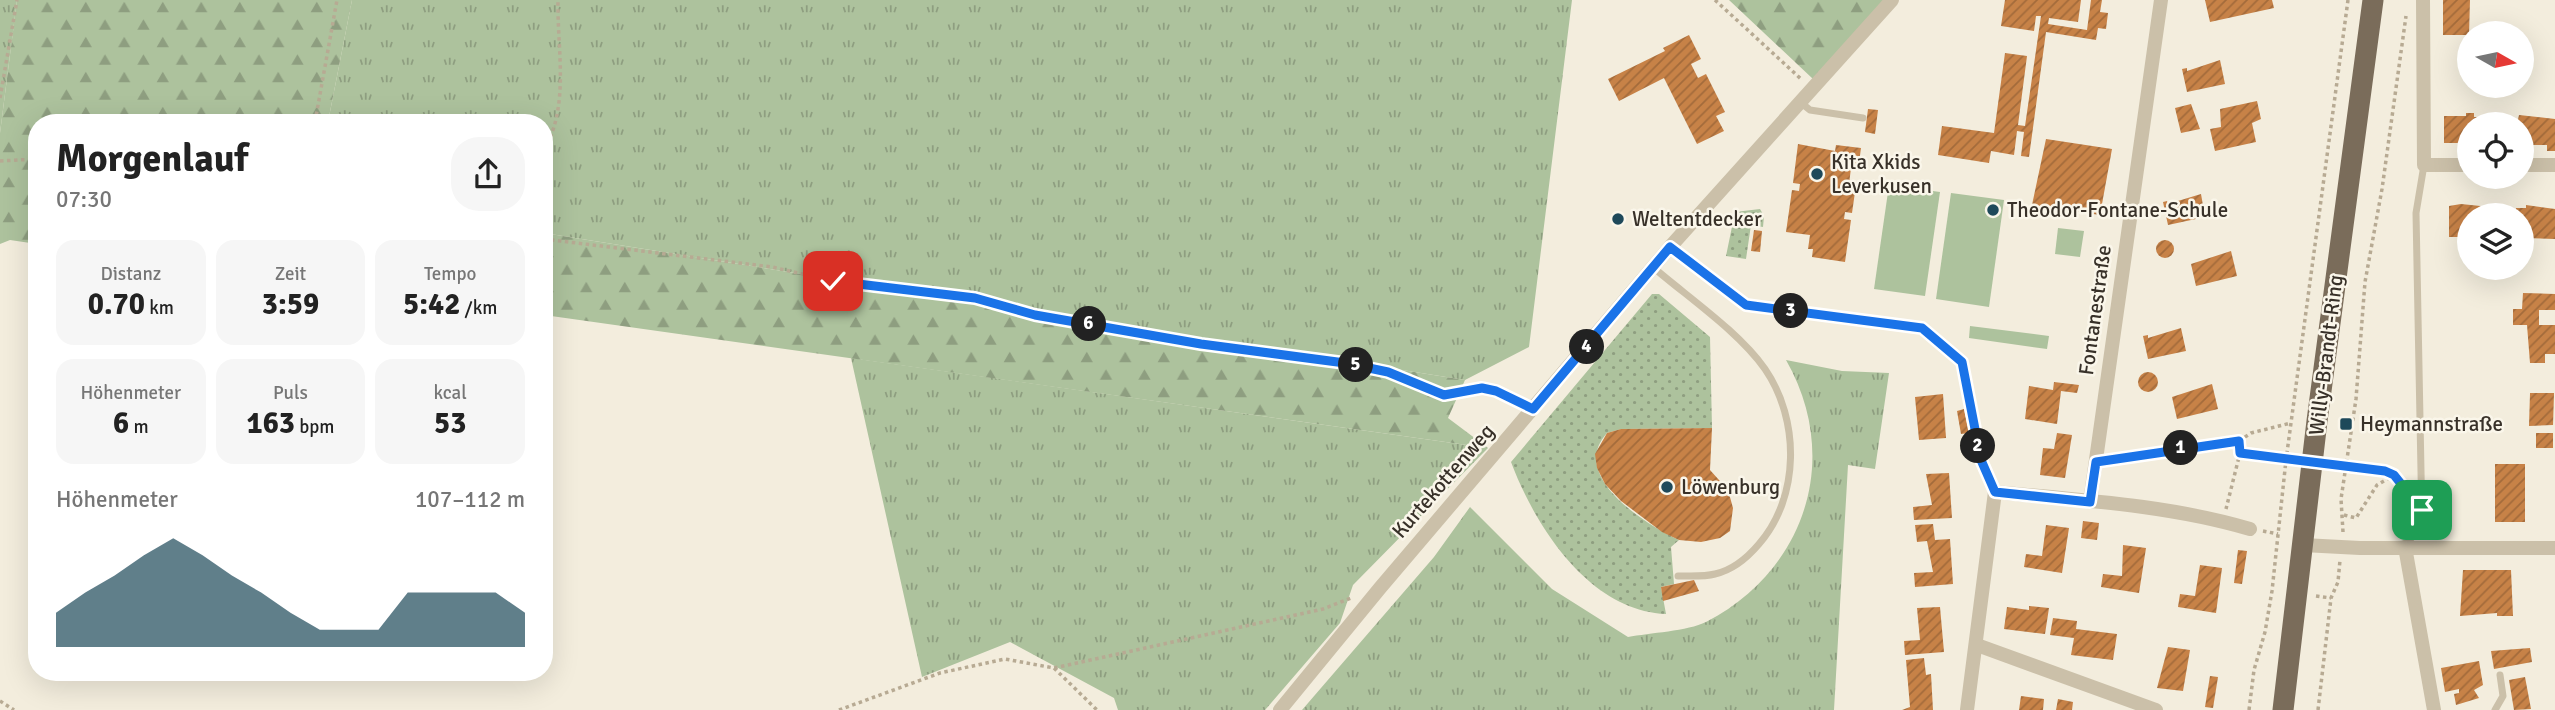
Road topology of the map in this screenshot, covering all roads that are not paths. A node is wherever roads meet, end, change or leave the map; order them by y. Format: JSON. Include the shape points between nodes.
{"nodes":[{"id":1,"x":1892,"y":0,"type":"edge"},
{"id":2,"x":2161,"y":0,"type":"edge"},
{"id":3,"x":2374,"y":0,"type":"edge"},
{"id":4,"x":2423,"y":0,"type":"edge"},
{"id":5,"x":1800,"y":101,"type":"junction"},
{"id":6,"x":1863,"y":118,"type":"dead end"},
{"id":7,"x":2534,"y":164,"type":"edge"},
{"id":8,"x":2555,"y":164,"type":"edge"},
{"id":9,"x":2424,"y":165,"type":"junction"},
{"id":10,"x":2457,"y":165,"type":"edge"},
{"id":11,"x":1654,"y":268,"type":"junction"},
{"id":12,"x":2090,"y":502,"type":"junction"},
{"id":13,"x":2250,"y":529,"type":"dead end"},
{"id":14,"x":2303,"y":545,"type":"junction"},
{"id":15,"x":2405,"y":547,"type":"junction"},
{"id":16,"x":2555,"y":548,"type":"edge"},
{"id":17,"x":1678,"y":576,"type":"dead end"},
{"id":18,"x":1977,"y":645,"type":"junction"},
{"id":19,"x":2500,"y":675,"type":"dead end"},
{"id":20,"x":1280,"y":710,"type":"edge"},
{"id":21,"x":1967,"y":710,"type":"edge"},
{"id":22,"x":2157,"y":710,"type":"edge"},
{"id":23,"x":2283,"y":710,"type":"edge"},
{"id":24,"x":2434,"y":710,"type":"edge"},
{"id":25,"x":2495,"y":710,"type":"edge"}],
"edges":[{"from":1,"to":5,"type":"street","name":"Kurtekottenweg"},
{"from":2,"to":12,"type":"street","name":"Fontanestraße"},
{"from":3,"to":14,"type":"main road","name":"Willy-Brandt-Ring"},
{"from":4,"to":9,"type":"street"},
{"from":5,"to":6,"type":"lane","via":[[1810,110]]},
{"from":5,"to":11,"type":"street","name":"Kurtekottenweg"},
{"from":7,"to":8,"type":"street"},
{"from":9,"to":10,"type":"street"},
{"from":9,"to":15,"type":"lane","via":[[2416,213],[2422,523]]},
{"from":11,"to":17,"type":"lane","via":[[1765,369],[1782,400],[1790,437],[1786,494],[1766,536],[1746,559],[1717,574]]},
{"from":11,"to":20,"type":"street","name":"Kurtekottenweg"},
{"from":12,"to":13,"type":"street","via":[[2224,521]]},
{"from":12,"to":18,"type":"street","via":[[1995,492]]},
{"from":14,"to":15,"type":"street"},
{"from":14,"to":23,"type":"main road","name":"Willy-Brandt-Ring"},
{"from":15,"to":16,"type":"street"},
{"from":15,"to":24,"type":"street"},
{"from":18,"to":21,"type":"street"},
{"from":18,"to":22,"type":"street"},
{"from":19,"to":25,"type":"lane","via":[[2503,696]]}]}
